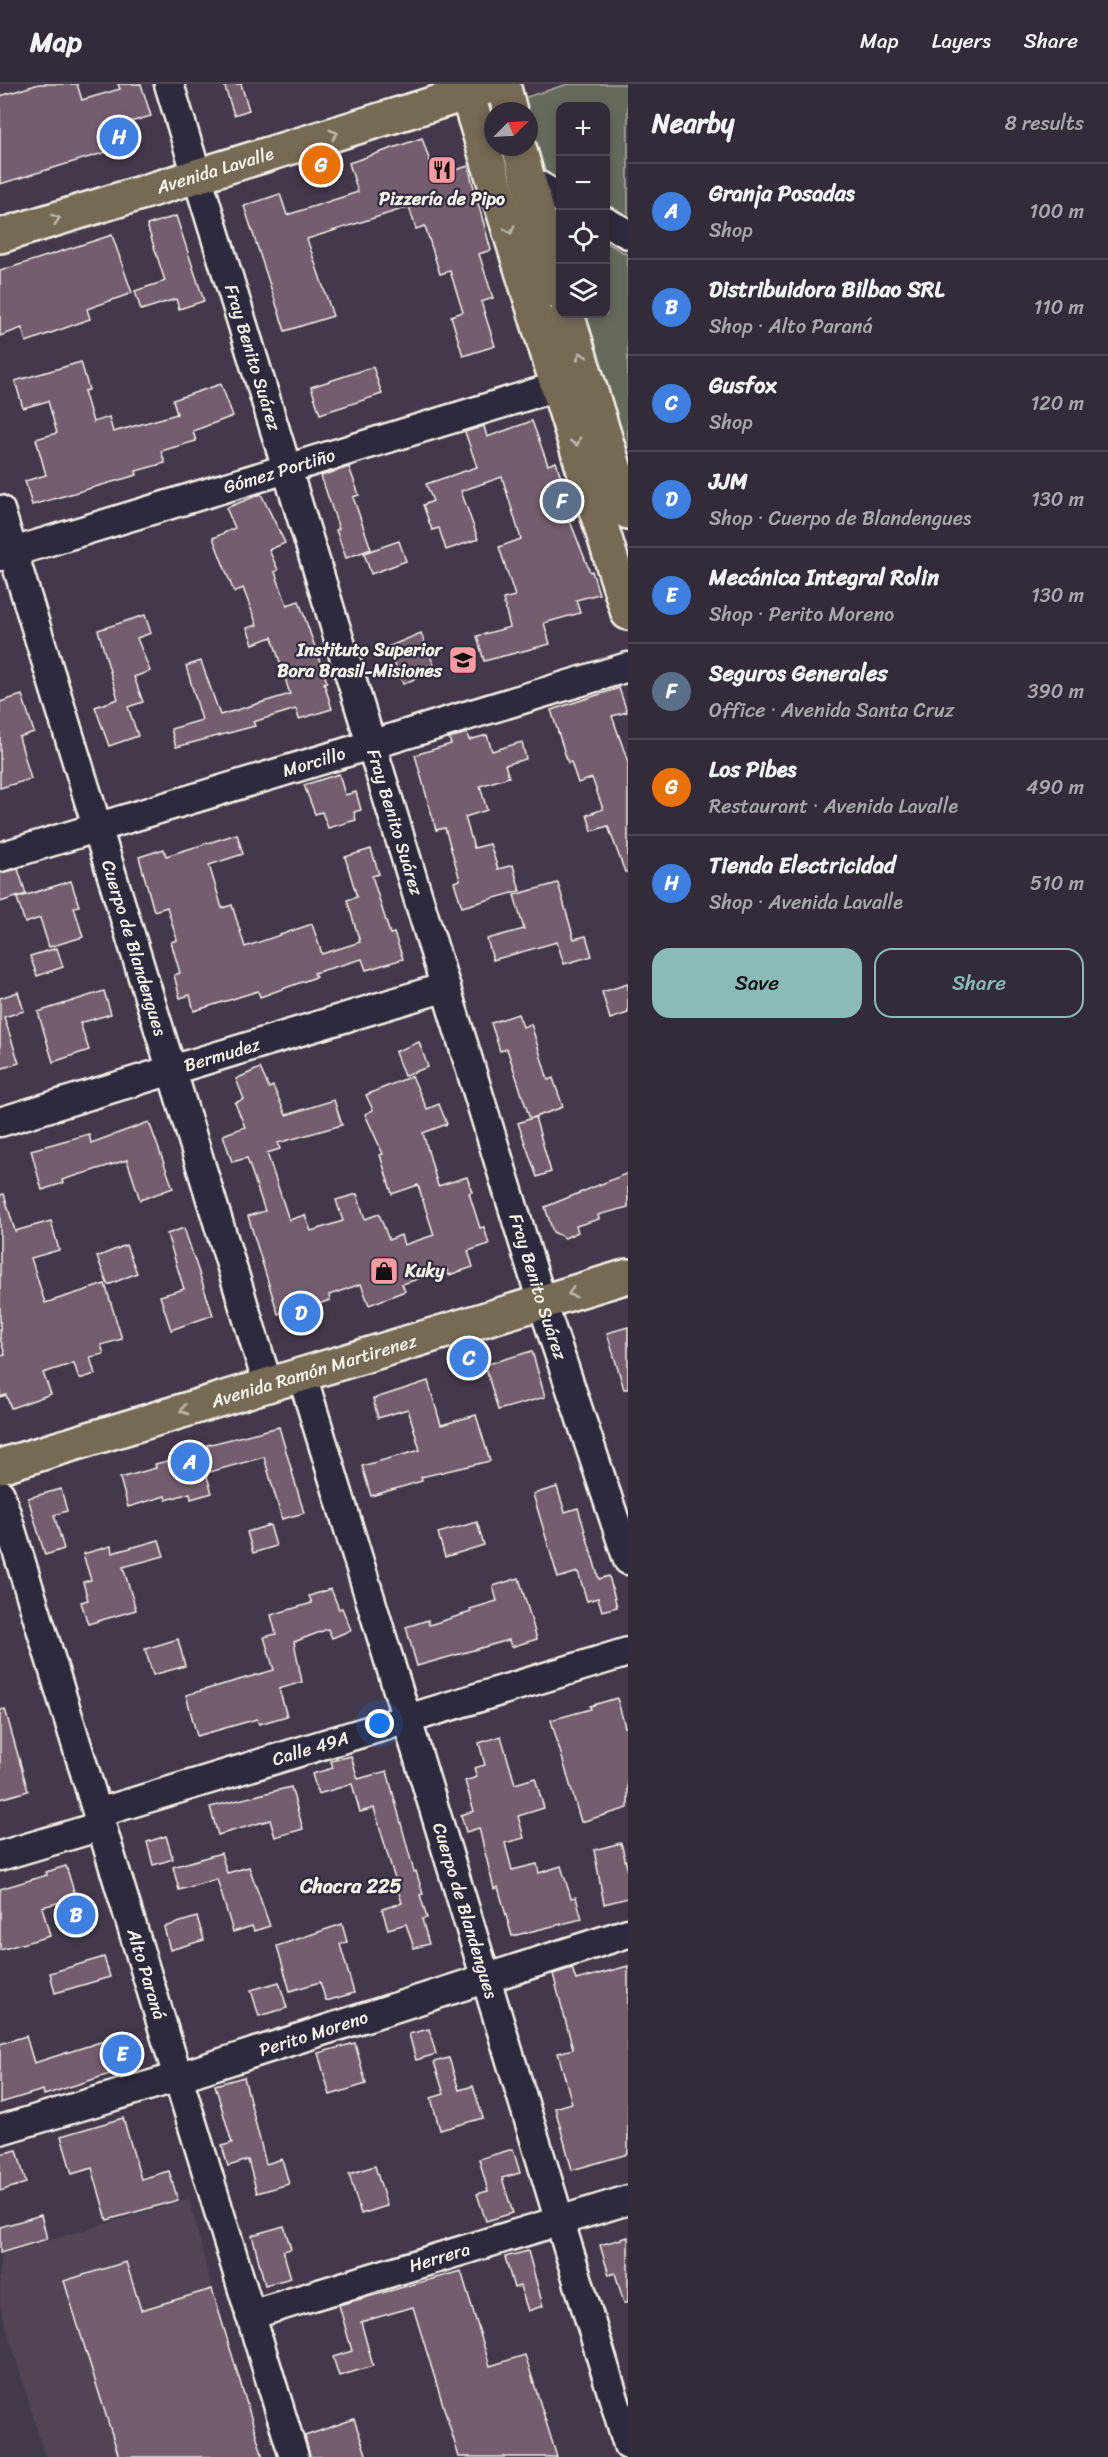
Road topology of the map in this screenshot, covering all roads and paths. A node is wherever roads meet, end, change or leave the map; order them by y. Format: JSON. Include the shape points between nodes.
{"nodes":[{"id":1,"x":169,"y":84,"type":"edge"},
{"id":2,"x":498,"y":84,"type":"edge"},
{"id":3,"x":503,"y":84,"type":"edge"},
{"id":4,"x":465,"y":89,"type":"edge"},
{"id":5,"x":508,"y":102,"type":"edge"},
{"id":6,"x":521,"y":156,"type":"edge"},
{"id":7,"x":197,"y":176,"type":"junction"},
{"id":8,"x":527,"y":179,"type":"junction"},
{"id":9,"x":556,"y":195,"type":"edge"},
{"id":10,"x":610,"y":224,"type":"edge"},
{"id":11,"x":628,"y":234,"type":"edge"},
{"id":12,"x":0,"y":236,"type":"edge"},
{"id":13,"x":556,"y":276,"type":"edge"},
{"id":14,"x":568,"y":318,"type":"edge"},
{"id":15,"x":559,"y":387,"type":"junction"},
{"id":16,"x":287,"y":469,"type":"junction"},
{"id":17,"x":0,"y":510,"type":"edge"},
{"id":18,"x":628,"y":512,"type":"edge"},
{"id":19,"x":6,"y":554,"type":"edge"},
{"id":20,"x":628,"y":613,"type":"edge"},
{"id":21,"x":628,"y":667,"type":"edge"},
{"id":22,"x":371,"y":745,"type":"junction"},
{"id":23,"x":97,"y":828,"type":"junction"},
{"id":24,"x":0,"y":857,"type":"edge"},
{"id":25,"x":446,"y":987,"type":"junction"},
{"id":26,"x":171,"y":1070,"type":"junction"},
{"id":27,"x":0,"y":1122,"type":"edge"},
{"id":28,"x":628,"y":1276,"type":"edge"},
{"id":29,"x":542,"y":1302,"type":"junction"},
{"id":30,"x":302,"y":1375,"type":"junction"},
{"id":31,"x":268,"y":1385,"type":"junction"},
{"id":32,"x":0,"y":1466,"type":"edge"},
{"id":33,"x":0,"y":1494,"type":"edge"},
{"id":34,"x":628,"y":1560,"type":"edge"},
{"id":35,"x":628,"y":1652,"type":"edge"},
{"id":36,"x":407,"y":1720,"type":"junction"},
{"id":37,"x":99,"y":1820,"type":"junction"},
{"id":38,"x":0,"y":1856,"type":"edge"},
{"id":39,"x":628,"y":1933,"type":"edge"},
{"id":40,"x":486,"y":1977,"type":"junction"},
{"id":41,"x":178,"y":2077,"type":"junction"},
{"id":42,"x":0,"y":2130,"type":"edge"},
{"id":43,"x":628,"y":2200,"type":"edge"},
{"id":44,"x":560,"y":2221,"type":"junction"},
{"id":45,"x":250,"y":2314,"type":"junction"},
{"id":46,"x":628,"y":2445,"type":"edge"},
{"id":47,"x":294,"y":2457,"type":"edge"}],
"edges":[{"from":1,"to":7,"type":"street","name":"Fray Benito Suárez"},
{"from":2,"to":4,"type":"main road","name":"Avenida Lavalle"},
{"from":3,"to":5,"type":"main road"},
{"from":7,"to":4,"type":"main road","name":"Avenida Lavalle","one_way":true},
{"from":4,"to":15,"type":"main road","one_way":true},
{"from":6,"to":8,"type":"main road"},
{"from":12,"to":7,"type":"main road","name":"Avenida Lavalle","one_way":true},
{"from":7,"to":16,"type":"street","name":"Fray Benito Suárez"},
{"from":8,"to":9,"type":"street"},
{"from":8,"to":13,"type":"main road"},
{"from":10,"to":11,"type":"street"},
{"from":18,"to":14,"type":"main road","one_way":true},
{"from":15,"to":16,"type":"street","name":"Gómez Portiño"},
{"from":15,"to":20,"type":"main road","one_way":true},
{"from":16,"to":19,"type":"street","name":"Gómez Portiño"},
{"from":16,"to":22,"type":"street","name":"Fray Benito Suárez"},
{"from":17,"to":19,"type":"street","name":"Cuerpo de Blandengues"},
{"from":19,"to":23,"type":"street","name":"Cuerpo de Blandengues"},
{"from":21,"to":22,"type":"street","name":"Morcillo"},
{"from":22,"to":23,"type":"street","name":"Morcillo"},
{"from":22,"to":25,"type":"street","name":"Fray Benito Suárez"},
{"from":23,"to":24,"type":"street","name":"Morcillo"},
{"from":23,"to":26,"type":"street","name":"Cuerpo de Blandengues"},
{"from":25,"to":26,"type":"street","name":"Bermudez"},
{"from":25,"to":29,"type":"street","name":"Fray Benito Suárez"},
{"from":26,"to":27,"type":"street","name":"Bermudez"},
{"from":26,"to":31,"type":"street","name":"Cuerpo de Blandengues"},
{"from":28,"to":29,"type":"main road","name":"Avenida Ramón Martirenez","one_way":true},
{"from":29,"to":30,"type":"main road","name":"Avenida Ramón Martirenez"},
{"from":29,"to":34,"type":"street","name":"Fray Benito Suárez"},
{"from":30,"to":31,"type":"main road","name":"Avenida Ramón Martirenez"},
{"from":30,"to":36,"type":"street","name":"Cuerpo de Blandengues"},
{"from":31,"to":32,"type":"main road","name":"Avenida Ramón Martirenez","one_way":true},
{"from":33,"to":37,"type":"street","name":"Alto Paraná"},
{"from":35,"to":36,"type":"street","name":"Calle 49A"},
{"from":36,"to":37,"type":"street","name":"Calle 49A"},
{"from":36,"to":40,"type":"street","name":"Cuerpo de Blandengues"},
{"from":37,"to":38,"type":"street"},
{"from":37,"to":41,"type":"street","name":"Alto Paraná"},
{"from":39,"to":40,"type":"street","name":"Perito Moreno"},
{"from":40,"to":41,"type":"street","name":"Perito Moreno"},
{"from":40,"to":44,"type":"street","name":"Cuerpo de Blandengues"},
{"from":41,"to":42,"type":"street","name":"Perito Moreno"},
{"from":41,"to":45,"type":"street","name":"Alto Paraná"},
{"from":43,"to":44,"type":"street","name":"Herrera"},
{"from":44,"to":45,"type":"street","name":"Herrera"},
{"from":44,"to":46,"type":"street","name":"Cuerpo de Blandengues"},
{"from":45,"to":47,"type":"street","name":"Alto Paraná"}]}
